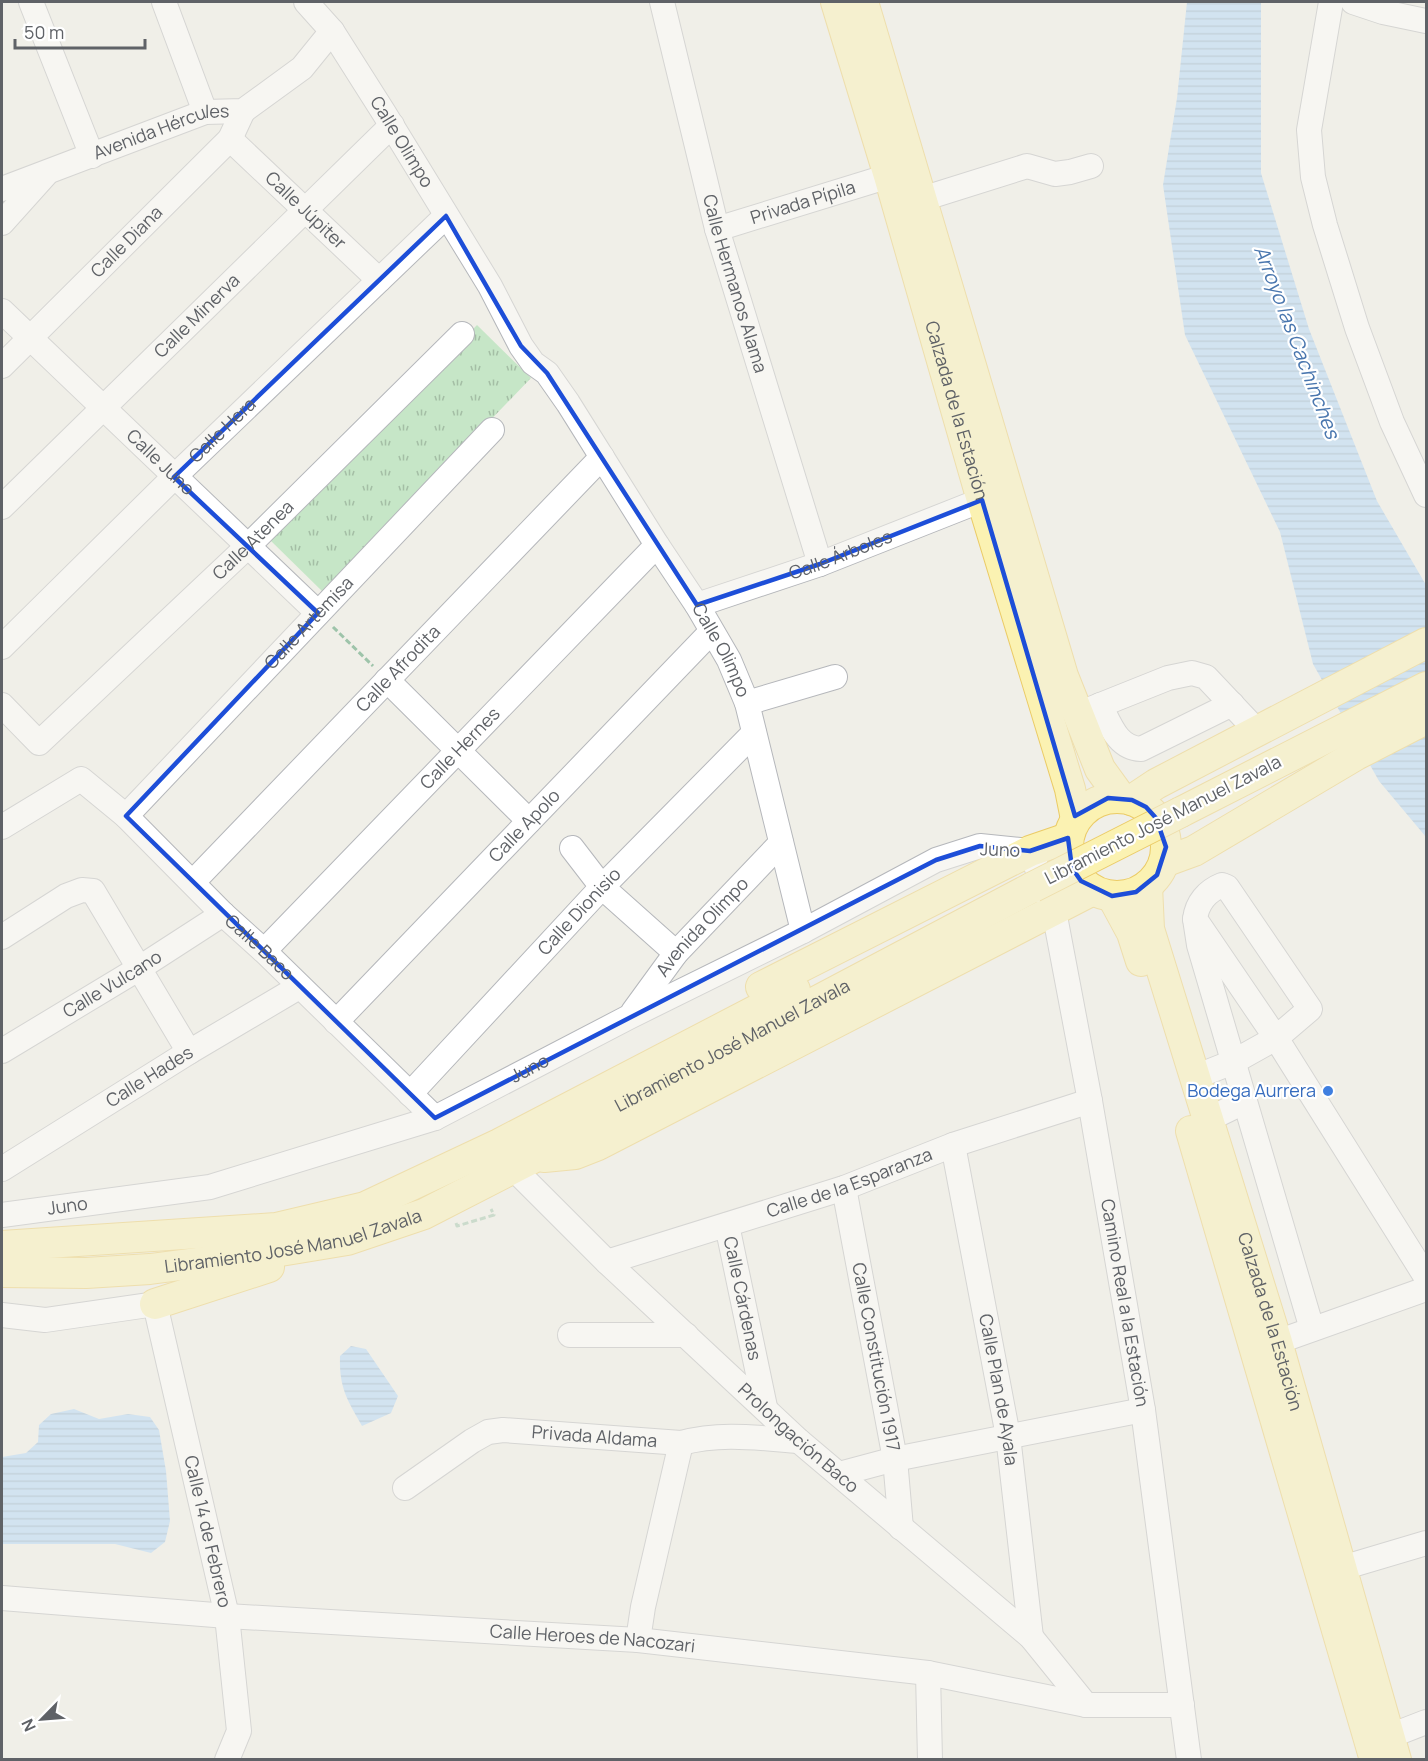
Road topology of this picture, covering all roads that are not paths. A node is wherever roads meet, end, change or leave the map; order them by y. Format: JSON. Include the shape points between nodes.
{"nodes":[{"id":1,"x":31,"y":2,"type":"edge"},
{"id":2,"x":164,"y":2,"type":"edge"},
{"id":3,"x":306,"y":2,"type":"edge"},
{"id":4,"x":662,"y":2,"type":"edge"},
{"id":5,"x":836,"y":2,"type":"edge"},
{"id":6,"x":863,"y":2,"type":"edge"},
{"id":7,"x":1331,"y":2,"type":"edge"},
{"id":8,"x":1353,"y":2,"type":"edge"},
{"id":9,"x":1426,"y":21,"type":"edge"},
{"id":10,"x":332,"y":31,"type":"junction"},
{"id":11,"x":243,"y":111,"type":"junction"},
{"id":12,"x":205,"y":112,"type":"junction"},
{"id":13,"x":392,"y":125,"type":"junction"},
{"id":14,"x":230,"y":139,"type":"junction"},
{"id":15,"x":93,"y":156,"type":"junction"},
{"id":16,"x":1091,"y":166,"type":"dead end"},
{"id":17,"x":48,"y":172,"type":"junction"},
{"id":18,"x":889,"y":176,"type":"junction"},
{"id":19,"x":2,"y":189,"type":"edge"},
{"id":20,"x":922,"y":199,"type":"junction"},
{"id":21,"x":306,"y":210,"type":"junction"},
{"id":22,"x":446,"y":216,"type":"junction"},
{"id":23,"x":2,"y":223,"type":"edge"},
{"id":24,"x":717,"y":229,"type":"junction"},
{"id":25,"x":379,"y":280,"type":"junction"},
{"id":26,"x":2,"y":311,"type":"edge"},
{"id":27,"x":462,"y":334,"type":"dead end"},
{"id":28,"x":30,"y":337,"type":"junction"},
{"id":29,"x":2,"y":366,"type":"edge"},
{"id":30,"x":105,"y":408,"type":"junction"},
{"id":31,"x":492,"y":430,"type":"dead end"},
{"id":32,"x":602,"y":457,"type":"junction"},
{"id":33,"x":174,"y":477,"type":"junction"},
{"id":34,"x":1426,"y":495,"type":"edge"},
{"id":35,"x":982,"y":500,"type":"junction"},
{"id":36,"x":2,"y":507,"type":"edge"},
{"id":37,"x":657,"y":545,"type":"junction"},
{"id":38,"x":248,"y":546,"type":"junction"},
{"id":39,"x":820,"y":564,"type":"junction"},
{"id":40,"x":697,"y":605,"type":"junction"},
{"id":41,"x":318,"y":613,"type":"junction"},
{"id":42,"x":711,"y":632,"type":"junction"},
{"id":43,"x":1426,"y":643,"type":"edge"},
{"id":44,"x":2,"y":647,"type":"edge"},
{"id":45,"x":1426,"y":663,"type":"edge"},
{"id":46,"x":835,"y":676,"type":"dead end"},
{"id":47,"x":387,"y":680,"type":"junction"},
{"id":48,"x":1426,"y":687,"type":"edge"},
{"id":49,"x":747,"y":703,"type":"junction"},
{"id":50,"x":1232,"y":704,"type":"junction"},
{"id":51,"x":2,"y":705,"type":"edge"},
{"id":52,"x":1089,"y":710,"type":"junction"},
{"id":53,"x":1335,"y":710,"type":"junction"},
{"id":54,"x":1426,"y":719,"type":"edge"},
{"id":55,"x":1257,"y":731,"type":"junction"},
{"id":56,"x":754,"y":733,"type":"junction"},
{"id":57,"x":458,"y":750,"type":"junction"},
{"id":58,"x":1126,"y":799,"type":"junction"},
{"id":59,"x":126,"y":816,"type":"junction"},
{"id":60,"x":529,"y":821,"type":"junction"},
{"id":61,"x":2,"y":827,"type":"edge"},
{"id":62,"x":1072,"y":828,"type":"junction"},
{"id":63,"x":781,"y":843,"type":"junction"},
{"id":64,"x":572,"y":848,"type":"dead end"},
{"id":65,"x":1164,"y":862,"type":"junction"},
{"id":66,"x":1029,"y":870,"type":"junction"},
{"id":67,"x":193,"y":882,"type":"junction"},
{"id":68,"x":1147,"y":886,"type":"junction"},
{"id":69,"x":602,"y":887,"type":"junction"},
{"id":70,"x":1103,"y":893,"type":"junction"},
{"id":71,"x":1054,"y":911,"type":"junction"},
{"id":72,"x":223,"y":914,"type":"junction"},
{"id":73,"x":1196,"y":919,"type":"junction"},
{"id":74,"x":803,"y":931,"type":"junction"},
{"id":75,"x":2,"y":937,"type":"edge"},
{"id":76,"x":264,"y":951,"type":"junction"},
{"id":77,"x":676,"y":953,"type":"junction"},
{"id":78,"x":138,"y":969,"type":"junction"},
{"id":79,"x":299,"y":987,"type":"junction"},
{"id":80,"x":629,"y":1017,"type":"junction"},
{"id":81,"x":336,"y":1022,"type":"junction"},
{"id":82,"x":1276,"y":1038,"type":"junction"},
{"id":83,"x":2,"y":1051,"type":"edge"},
{"id":84,"x":189,"y":1052,"type":"junction"},
{"id":85,"x":1233,"y":1062,"type":"junction"},
{"id":86,"x":1195,"y":1077,"type":"junction"},
{"id":87,"x":410,"y":1094,"type":"junction"},
{"id":88,"x":1090,"y":1101,"type":"junction"},
{"id":89,"x":1244,"y":1102,"type":"junction"},
{"id":90,"x":435,"y":1118,"type":"junction"},
{"id":91,"x":1209,"y":1119,"type":"junction"},
{"id":92,"x":953,"y":1145,"type":"junction"},
{"id":93,"x":524,"y":1163,"type":"junction"},
{"id":94,"x":2,"y":1169,"type":"edge"},
{"id":95,"x":844,"y":1188,"type":"junction"},
{"id":96,"x":2,"y":1215,"type":"edge"},
{"id":97,"x":727,"y":1226,"type":"junction"},
{"id":98,"x":347,"y":1240,"type":"junction"},
{"id":99,"x":2,"y":1245,"type":"edge"},
{"id":100,"x":607,"y":1262,"type":"junction"},
{"id":101,"x":2,"y":1272,"type":"edge"},
{"id":102,"x":1426,"y":1277,"type":"edge"},
{"id":103,"x":1426,"y":1290,"type":"edge"},
{"id":104,"x":155,"y":1304,"type":"junction"},
{"id":105,"x":2,"y":1316,"type":"edge"},
{"id":106,"x":1312,"y":1329,"type":"junction"},
{"id":107,"x":570,"y":1335,"type":"dead end"},
{"id":108,"x":686,"y":1335,"type":"junction"},
{"id":109,"x":1265,"y":1344,"type":"junction"},
{"id":110,"x":765,"y":1407,"type":"junction"},
{"id":111,"x":1143,"y":1410,"type":"junction"},
{"id":112,"x":1008,"y":1436,"type":"junction"},
{"id":113,"x":799,"y":1441,"type":"junction"},
{"id":114,"x":681,"y":1443,"type":"junction"},
{"id":115,"x":895,"y":1459,"type":"junction"},
{"id":116,"x":839,"y":1474,"type":"junction"},
{"id":117,"x":405,"y":1488,"type":"dead end"},
{"id":118,"x":901,"y":1528,"type":"junction"},
{"id":119,"x":1426,"y":1543,"type":"edge"},
{"id":120,"x":1342,"y":1568,"type":"junction"},
{"id":121,"x":2,"y":1598,"type":"edge"},
{"id":122,"x":228,"y":1616,"type":"junction"},
{"id":123,"x":1031,"y":1637,"type":"junction"},
{"id":124,"x":638,"y":1640,"type":"junction"},
{"id":125,"x":928,"y":1673,"type":"junction"},
{"id":126,"x":1086,"y":1705,"type":"junction"},
{"id":127,"x":1182,"y":1705,"type":"junction"},
{"id":128,"x":1426,"y":1722,"type":"edge"},
{"id":129,"x":1387,"y":1752,"type":"edge"},
{"id":130,"x":227,"y":1760,"type":"edge"},
{"id":131,"x":930,"y":1760,"type":"edge"},
{"id":132,"x":1189,"y":1760,"type":"edge"}],
"edges":[{"from":1,"to":15,"type":"street"},
{"from":2,"to":12,"type":"street"},
{"from":3,"to":10,"type":"street","name":"Calle Olimpo"},
{"from":4,"to":24,"type":"street","name":"Calle Hermanos Alama"},
{"from":5,"to":18,"type":"main road","name":"Calzada de la Estación"},
{"from":6,"to":20,"type":"main road","name":"Calzada de la Estación"},
{"from":7,"to":34,"type":"street","via":[[1309,130],[1313,177],[1357,328],[1392,422]]},
{"from":8,"to":9,"type":"street"},
{"from":10,"to":11,"type":"street","name":"Avenida Hércules","via":[[302,68]]},
{"from":10,"to":13,"type":"street","name":"Calle Olimpo"},
{"from":11,"to":12,"type":"street","name":"Avenida Hércules"},
{"from":11,"to":14,"type":"street","name":"Calle Diana"},
{"from":12,"to":15,"type":"street","name":"Avenida Hércules"},
{"from":13,"to":21,"type":"street","name":"Calle Minerva"},
{"from":13,"to":22,"type":"street","name":"Calle Olimpo"},
{"from":14,"to":21,"type":"street","name":"Calle Júpiter"},
{"from":14,"to":28,"type":"street","name":"Calle Diana"},
{"from":15,"to":17,"type":"street","name":"Avenida Hércules"},
{"from":16,"to":20,"type":"street","via":[[1055,174],[1027,166]]},
{"from":17,"to":19,"type":"street","name":"Avenida Hércules"},
{"from":17,"to":23,"type":"street"},
{"from":18,"to":24,"type":"street","name":"Privada Pípila"},
{"from":18,"to":35,"type":"main road","name":"Calzada de la Estación"},
{"from":20,"to":52,"type":"main road","name":"Calzada de la Estación","via":[[1063,676]]},
{"from":21,"to":25,"type":"street","name":"Calle Júpiter"},
{"from":21,"to":30,"type":"street","name":"Calle Minerva"},
{"from":22,"to":25,"type":"street","name":"Calle Hera"},
{"from":22,"to":32,"type":"street","name":"Calle Olimpo","via":[[490,286],[521,346],[547,374]]},
{"from":24,"to":39,"type":"street","name":"Calle Hermanos Alama"},
{"from":25,"to":33,"type":"street","name":"Calle Hera"},
{"from":26,"to":28,"type":"street","name":"Calle Juno"},
{"from":27,"to":38,"type":"street","name":"Calle Atenea"},
{"from":28,"to":29,"type":"street","name":"Calle Diana"},
{"from":28,"to":30,"type":"street","name":"Calle Juno"},
{"from":30,"to":33,"type":"street","name":"Calle Juno"},
{"from":30,"to":36,"type":"street","name":"Calle Minerva"},
{"from":31,"to":41,"type":"street","name":"Calle Artemisa"},
{"from":32,"to":37,"type":"street","name":"Calle Olimpo"},
{"from":32,"to":47,"type":"street","name":"Calle Afrodita"},
{"from":33,"to":38,"type":"street","name":"Calle Juno"},
{"from":33,"to":44,"type":"street","name":"Calle Hera"},
{"from":35,"to":39,"type":"street","name":"Calle Árboles"},
{"from":35,"to":62,"type":"main road","name":"Calzada de la Estación","via":[[1070,789]]},
{"from":37,"to":40,"type":"street","name":"Calle Olimpo"},
{"from":37,"to":57,"type":"street","name":"Calle Hernes"},
{"from":38,"to":41,"type":"street","name":"Calle Juno"},
{"from":38,"to":51,"type":"street","name":"Calle Atenea","via":[[39,743]]},
{"from":39,"to":40,"type":"street","name":"Calle Árboles"},
{"from":40,"to":42,"type":"street","name":"Calle Olimpo"},
{"from":41,"to":59,"type":"street","name":"Calle Artemisa"},
{"from":42,"to":49,"type":"street","name":"Calle Olimpo","via":[[729,660]]},
{"from":42,"to":60,"type":"street","name":"Calle Apolo"},
{"from":43,"to":53,"type":"main road"},
{"from":45,"to":53,"type":"main road","name":"Libramiento José Manuel Zavala"},
{"from":46,"to":49,"type":"street"},
{"from":47,"to":57,"type":"street"},
{"from":47,"to":67,"type":"street","name":"Calle Afrodita"},
{"from":48,"to":53,"type":"main road","name":"Libramiento José Manuel Zavala"},
{"from":49,"to":56,"type":"street","name":"Calle Olimpo"},
{"from":50,"to":52,"type":"street","via":[[1206,677],[1192,673],[1168,678]]},
{"from":50,"to":52,"type":"street","via":[[1140,749],[1120,741]]},
{"from":50,"to":55,"type":"street"},
{"from":52,"to":58,"type":"main road","name":"Calzada de la Estación","via":[[1100,769]]},
{"from":53,"to":55,"type":"main road"},
{"from":53,"to":66,"type":"main road","name":"Libramiento José Manuel Zavala","via":[[1175,804]]},
{"from":54,"to":65,"type":"main road","via":[[1356,755],[1194,851]]},
{"from":55,"to":58,"type":"main road"},
{"from":56,"to":63,"type":"street","name":"Calle Olimpo"},
{"from":56,"to":69,"type":"street","name":"Calle Dionisio"},
{"from":57,"to":60,"type":"street"},
{"from":57,"to":76,"type":"street","name":"Calle Hernes"},
{"from":58,"to":62,"type":"main road","via":[[1095,802]]},
{"from":58,"to":65,"type":"main road","via":[[1146,807],[1156,818],[1164,832]]},
{"from":59,"to":61,"type":"street","name":"Calle Baco","via":[[81,779]]},
{"from":59,"to":67,"type":"street","name":"Calle Baco"},
{"from":60,"to":81,"type":"street","name":"Calle Apolo"},
{"from":62,"to":66,"type":"main road"},
{"from":62,"to":70,"type":"main road","via":[[1068,853],[1072,868],[1081,881]]},
{"from":63,"to":74,"type":"street","name":"Calle Olimpo"},
{"from":63,"to":77,"type":"street","name":"Avenida Olimpo"},
{"from":64,"to":69,"type":"street"},
{"from":65,"to":68,"type":"main road"},
{"from":66,"to":71,"type":"street","name":"Camino Real a la Estación"},
{"from":66,"to":74,"type":"street","name":"Juno","via":[[980,846],[936,861]]},
{"from":66,"to":93,"type":"main road","name":"Libramiento José Manuel Zavala"},
{"from":66,"to":99,"type":"main road","name":"Libramiento José Manuel Zavala","via":[[606,1090],[365,1207],[276,1228]]},
{"from":67,"to":72,"type":"street","name":"Calle Baco"},
{"from":68,"to":70,"type":"main road","via":[[1130,894]]},
{"from":68,"to":86,"type":"main road","name":"Calzada de la Estación","via":[[1149,929]]},
{"from":69,"to":77,"type":"street"},
{"from":69,"to":87,"type":"street","name":"Calle Dionisio"},
{"from":70,"to":71,"type":"main road"},
{"from":70,"to":109,"type":"main road","name":"Calzada de la Estación","via":[[1132,933]]},
{"from":71,"to":88,"type":"street","name":"Camino Real a la Estación"},
{"from":71,"to":93,"type":"main road","via":[[598,1145],[575,1154]]},
{"from":72,"to":76,"type":"street","name":"Calle Baco"},
{"from":72,"to":78,"type":"street","name":"Calle Vulcano"},
{"from":73,"to":82,"type":"street"},
{"from":73,"to":82,"type":"street","via":[[1199,902],[1216,887],[1227,886],[1310,1009]]},
{"from":73,"to":85,"type":"street","via":[[1199,945]]},
{"from":74,"to":80,"type":"street","name":"Juno"},
{"from":75,"to":78,"type":"street","via":[[66,896],[93,891]]},
{"from":76,"to":79,"type":"street","name":"Calle Baco"},
{"from":77,"to":80,"type":"street","name":"Avenida Olimpo"},
{"from":78,"to":83,"type":"street","name":"Calle Vulcano"},
{"from":78,"to":84,"type":"street"},
{"from":79,"to":81,"type":"street","name":"Calle Baco"},
{"from":79,"to":84,"type":"street","name":"Calle Hades"},
{"from":80,"to":90,"type":"street","name":"Juno"},
{"from":81,"to":87,"type":"street","name":"Calle Baco"},
{"from":82,"to":85,"type":"street"},
{"from":82,"to":102,"type":"street"},
{"from":84,"to":94,"type":"street","name":"Calle Hades"},
{"from":85,"to":86,"type":"street"},
{"from":85,"to":89,"type":"street"},
{"from":86,"to":91,"type":"main road","name":"Calzada de la Estación"},
{"from":87,"to":90,"type":"street","name":"Calle Baco"},
{"from":88,"to":92,"type":"street","name":"Calle de la Esparanza"},
{"from":88,"to":111,"type":"street","name":"Camino Real a la Estación"},
{"from":89,"to":91,"type":"street"},
{"from":89,"to":106,"type":"street"},
{"from":90,"to":96,"type":"street","name":"Juno","via":[[210,1187]]},
{"from":91,"to":109,"type":"main road","name":"Calzada de la Estación"},
{"from":92,"to":95,"type":"street","name":"Calle de la Esparanza"},
{"from":92,"to":112,"type":"street","name":"Calle Plan de Ayala"},
{"from":93,"to":98,"type":"main road","name":"Libramiento José Manuel Zavala","via":[[424,1214]]},
{"from":93,"to":100,"type":"street","name":"Prolongación Baco"},
{"from":95,"to":97,"type":"street","name":"Calle de la Esparanza"},
{"from":95,"to":115,"type":"street","name":"Calle Constitución 1917"},
{"from":97,"to":100,"type":"street","name":"Calle de la Esparanza"},
{"from":97,"to":110,"type":"street","name":"Calle Cárdenas"},
{"from":98,"to":101,"type":"main road","name":"Libramiento José Manuel Zavala","via":[[150,1269]]},
{"from":98,"to":104,"type":"main road"},
{"from":100,"to":108,"type":"street","name":"Prolongación Baco"},
{"from":103,"to":106,"type":"street"},
{"from":104,"to":105,"type":"street","via":[[45,1320]]},
{"from":104,"to":122,"type":"street","name":"Calle 14 de Febrero"},
{"from":106,"to":109,"type":"street"},
{"from":107,"to":108,"type":"street"},
{"from":108,"to":110,"type":"street","name":"Prolongación Baco"},
{"from":109,"to":120,"type":"main road","name":"Calzada de la Estación"},
{"from":109,"to":129,"type":"main road","name":"Calzada de la Estación"},
{"from":110,"to":113,"type":"street","name":"Prolongación Baco"},
{"from":111,"to":112,"type":"street"},
{"from":111,"to":127,"type":"street","name":"Camino Real a la Estación"},
{"from":112,"to":115,"type":"street"},
{"from":112,"to":123,"type":"street","name":"Calle Plan de Ayala"},
{"from":113,"to":114,"type":"street","name":"Privada Aldama","via":[[731,1435]]},
{"from":113,"to":116,"type":"street","name":"Prolongación Baco"},
{"from":114,"to":117,"type":"street","name":"Privada Aldama","via":[[488,1432]]},
{"from":114,"to":124,"type":"street"},
{"from":115,"to":116,"type":"street"},
{"from":115,"to":118,"type":"street","name":"Calle Constitución 1917"},
{"from":116,"to":118,"type":"street","name":"Prolongación Baco"},
{"from":118,"to":123,"type":"street","name":"Prolongación Baco"},
{"from":119,"to":120,"type":"street"},
{"from":120,"to":129,"type":"main road","name":"Calzada de la Estación"},
{"from":121,"to":122,"type":"street","name":"Calle Heroes de Nacozari"},
{"from":122,"to":124,"type":"street","name":"Calle Heroes de Nacozari"},
{"from":122,"to":130,"type":"street","name":"Calle 14 de Febrero","via":[[239,1731]]},
{"from":123,"to":126,"type":"street","name":"Prolongación Baco"},
{"from":124,"to":125,"type":"street","name":"Calle Heroes de Nacozari"},
{"from":125,"to":126,"type":"street","name":"Calle Heroes de Nacozari"},
{"from":125,"to":131,"type":"street"},
{"from":126,"to":127,"type":"street","name":"Calle Heroes de Nacozari"},
{"from":127,"to":132,"type":"street","name":"Camino Real a la Estación"},
{"from":128,"to":129,"type":"street"}]}
